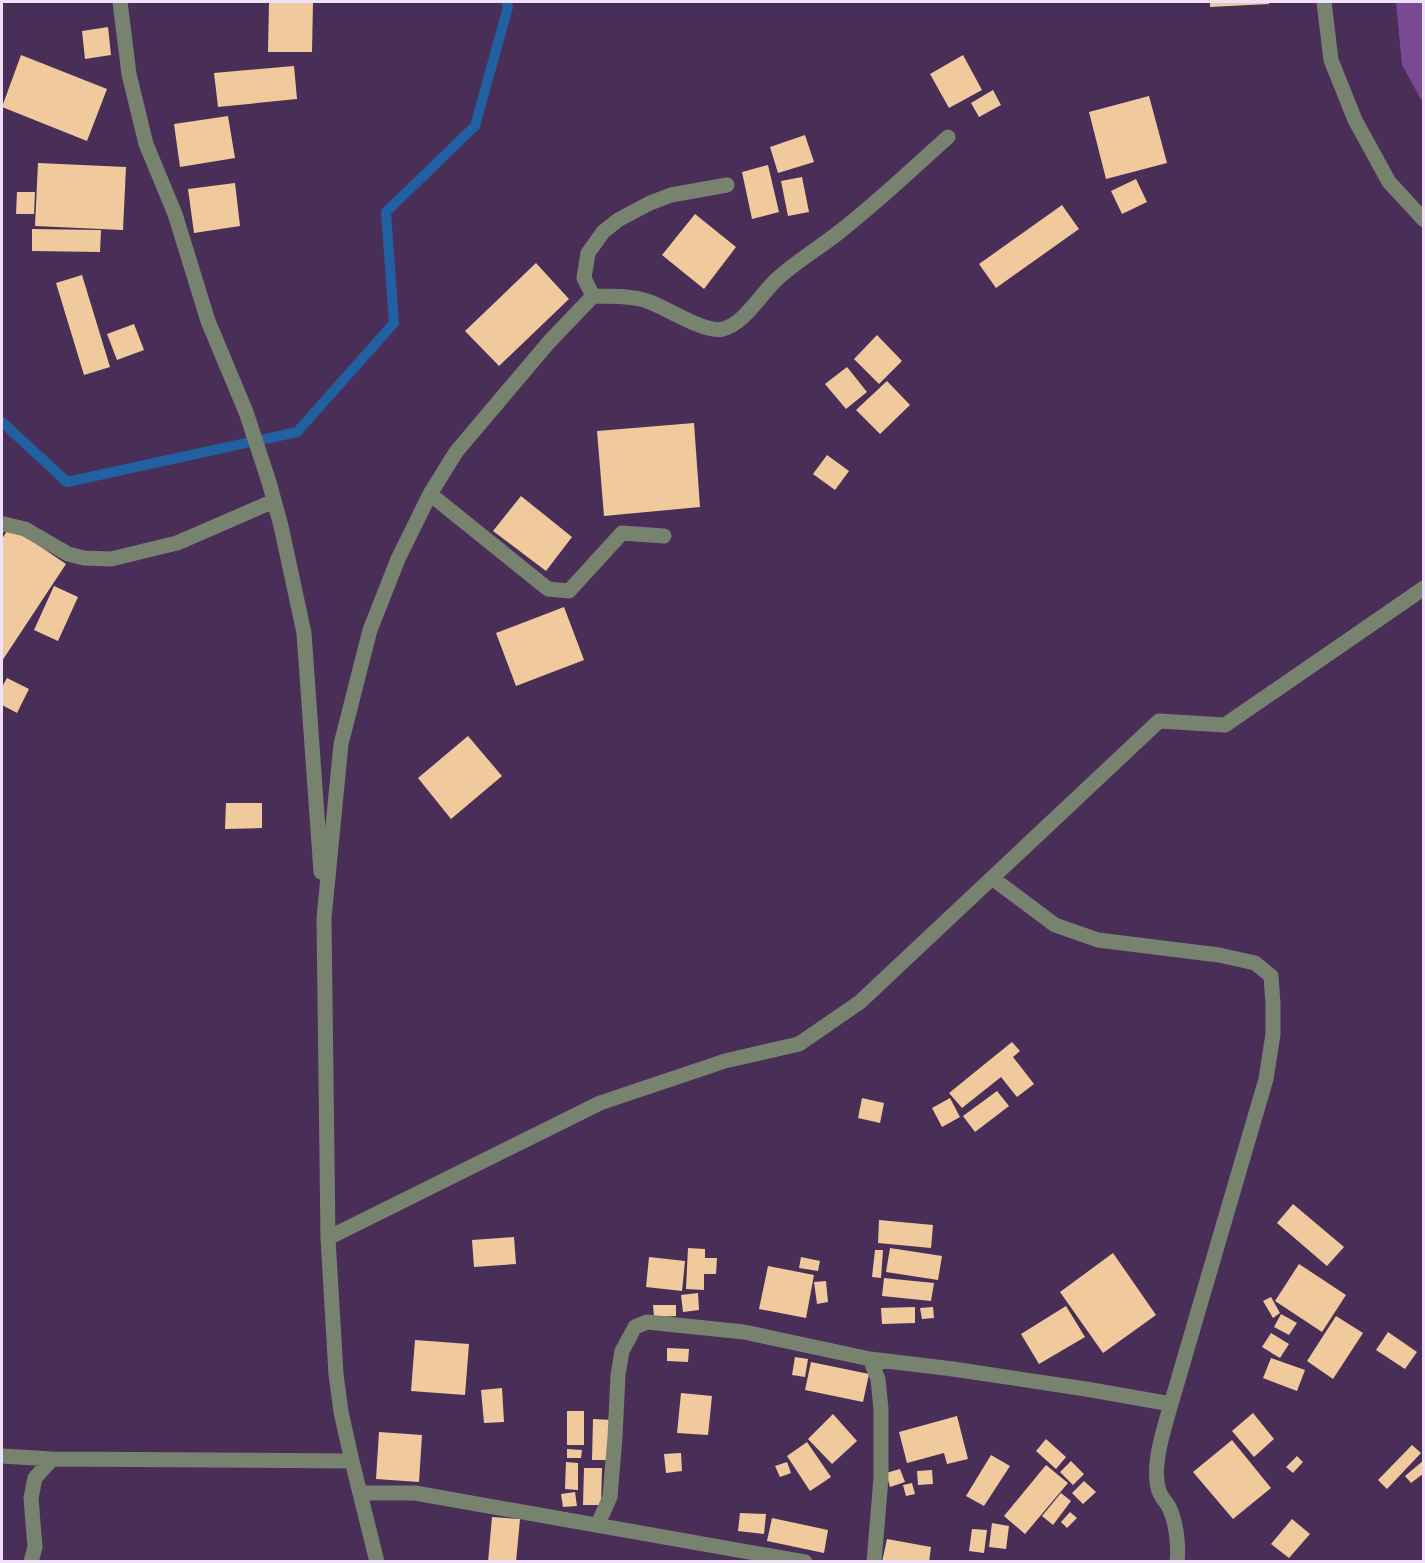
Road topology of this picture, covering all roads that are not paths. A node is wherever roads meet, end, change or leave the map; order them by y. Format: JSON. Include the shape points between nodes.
{"nodes":[{"id":1,"x":120,"y":2,"type":"edge"},
{"id":2,"x":1324,"y":2,"type":"edge"},
{"id":3,"x":948,"y":137,"type":"dead end"},
{"id":4,"x":727,"y":185,"type":"dead end"},
{"id":5,"x":1424,"y":220,"type":"edge"},
{"id":6,"x":593,"y":296,"type":"junction"},
{"id":7,"x":430,"y":494,"type":"junction"},
{"id":8,"x":274,"y":501,"type":"junction"},
{"id":9,"x":2,"y":525,"type":"edge"},
{"id":10,"x":664,"y":536,"type":"dead end"},
{"id":11,"x":1424,"y":588,"type":"edge"},
{"id":12,"x":992,"y":878,"type":"junction"},
{"id":13,"x":324,"y":918,"type":"junction"},
{"id":14,"x":328,"y":1238,"type":"junction"},
{"id":15,"x":870,"y":1359,"type":"junction"},
{"id":16,"x":1171,"y":1404,"type":"junction"},
{"id":17,"x":2,"y":1456,"type":"edge"},
{"id":18,"x":52,"y":1459,"type":"junction"},
{"id":19,"x":352,"y":1461,"type":"junction"},
{"id":20,"x":360,"y":1493,"type":"junction"},
{"id":21,"x":598,"y":1524,"type":"junction"},
{"id":22,"x":31,"y":1562,"type":"edge"},
{"id":23,"x":377,"y":1562,"type":"edge"},
{"id":24,"x":805,"y":1562,"type":"edge"},
{"id":25,"x":874,"y":1562,"type":"edge"},
{"id":26,"x":1177,"y":1562,"type":"edge"}],
"edges":[{"from":1,"to":8,"type":"street","via":[[129,74],[146,144],[175,214],[208,321],[246,412]]},
{"from":2,"to":5,"type":"street","via":[[1330,60],[1355,120],[1389,182]]},
{"from":3,"to":6,"type":"street","via":[[840,232],[776,280],[754,306],[723,330],[705,328],[647,301]]},
{"from":4,"to":6,"type":"street","via":[[660,199],[610,226],[588,253],[584,278]]},
{"from":6,"to":7,"type":"street","via":[[456,452]]},
{"from":7,"to":10,"type":"street","via":[[548,589],[568,591],[622,533]]},
{"from":7,"to":13,"type":"street","via":[[398,559],[370,630],[341,744]]},
{"from":8,"to":9,"type":"street","via":[[177,543],[111,559],[68,554],[25,529]]},
{"from":8,"to":13,"type":"street","via":[[304,633]]},
{"from":11,"to":12,"type":"street","via":[[1225,725],[1159,721]]},
{"from":12,"to":14,"type":"street","via":[[860,1002],[800,1044],[726,1061],[600,1103]]},
{"from":12,"to":16,"type":"street","via":[[1055,925],[1098,940],[1255,963],[1271,976],[1273,1034],[1266,1078]]},
{"from":13,"to":14,"type":"street"},
{"from":14,"to":19,"type":"street","via":[[336,1374]]},
{"from":15,"to":16,"type":"street"},
{"from":15,"to":21,"type":"street","via":[[744,1332],[647,1322],[635,1327],[622,1351],[610,1497]]},
{"from":15,"to":25,"type":"street","via":[[878,1379],[881,1409],[881,1478]]},
{"from":16,"to":26,"type":"street","via":[[1156,1470],[1159,1492],[1170,1509],[1179,1546]]},
{"from":17,"to":18,"type":"street"},
{"from":18,"to":19,"type":"street"},
{"from":18,"to":22,"type":"street","via":[[36,1478],[31,1498],[35,1547]]},
{"from":19,"to":20,"type":"street"},
{"from":20,"to":21,"type":"street","via":[[415,1493]]},
{"from":20,"to":23,"type":"street"},
{"from":21,"to":24,"type":"street"}]}
